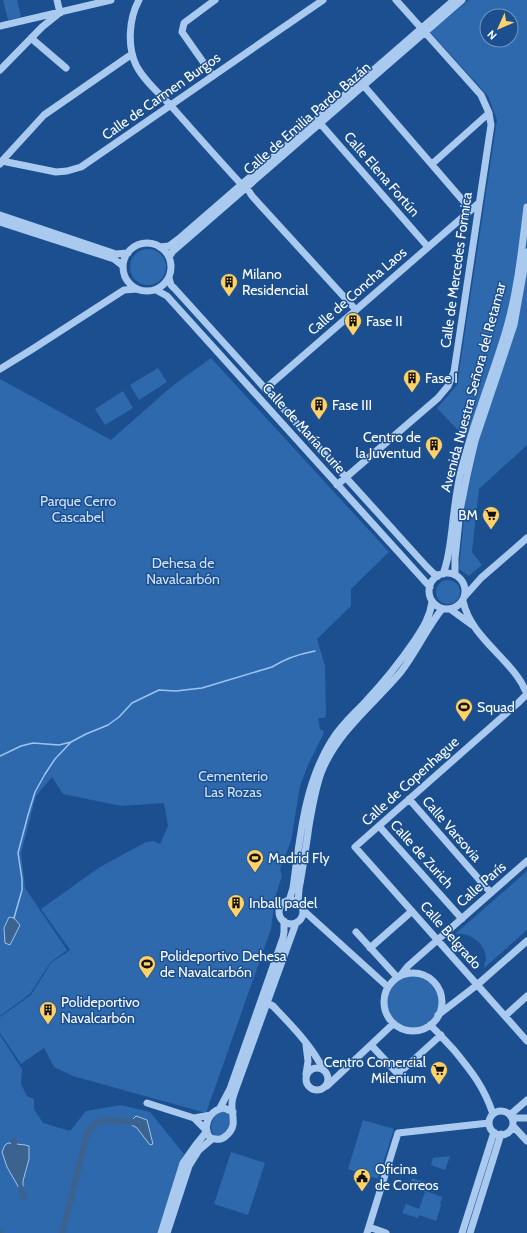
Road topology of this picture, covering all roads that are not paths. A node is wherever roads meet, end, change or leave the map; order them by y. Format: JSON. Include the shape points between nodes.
{"nodes":[{"id":1,"x":57,"y":0,"type":"edge"},
{"id":2,"x":111,"y":0,"type":"edge"},
{"id":3,"x":139,"y":0,"type":"edge"},
{"id":4,"x":215,"y":0,"type":"edge"},
{"id":5,"x":323,"y":0,"type":"edge"},
{"id":6,"x":396,"y":0,"type":"edge"},
{"id":7,"x":454,"y":0,"type":"edge"},
{"id":8,"x":462,"y":0,"type":"edge"},
{"id":9,"x":60,"y":13,"type":"junction"},
{"id":10,"x":38,"y":18,"type":"junction"},
{"id":11,"x":0,"y":26,"type":"edge"},
{"id":12,"x":42,"y":27,"type":"junction"},
{"id":13,"x":423,"y":30,"type":"junction"},
{"id":14,"x":31,"y":38,"type":"junction"},
{"id":15,"x":132,"y":54,"type":"junction"},
{"id":16,"x":66,"y":68,"type":"dead end"},
{"id":17,"x":0,"y":70,"type":"edge"},
{"id":18,"x":213,"y":76,"type":"junction"},
{"id":19,"x":364,"y":86,"type":"junction"},
{"id":20,"x":170,"y":106,"type":"junction"},
{"id":21,"x":489,"y":113,"type":"junction"},
{"id":22,"x":318,"y":121,"type":"junction"},
{"id":23,"x":1,"y":162,"type":"edge"},
{"id":24,"x":432,"y":164,"type":"junction"},
{"id":25,"x":244,"y":186,"type":"junction"},
{"id":26,"x":479,"y":203,"type":"junction"},
{"id":27,"x":527,"y":207,"type":"edge"},
{"id":28,"x":469,"y":212,"type":"junction"},
{"id":29,"x":0,"y":215,"type":"edge"},
{"id":30,"x":476,"y":220,"type":"junction"},
{"id":31,"x":0,"y":222,"type":"edge"},
{"id":32,"x":160,"y":247,"type":"junction"},
{"id":33,"x":428,"y":247,"type":"junction"},
{"id":34,"x":527,"y":252,"type":"edge"},
{"id":35,"x":128,"y":253,"type":"junction"},
{"id":36,"x":169,"y":257,"type":"junction"},
{"id":37,"x":124,"y":266,"type":"junction"},
{"id":38,"x":169,"y":278,"type":"junction"},
{"id":39,"x":126,"y":279,"type":"junction"},
{"id":40,"x":137,"y":289,"type":"junction"},
{"id":41,"x":124,"y":290,"type":"junction"},
{"id":42,"x":156,"y":290,"type":"junction"},
{"id":43,"x":356,"y":310,"type":"junction"},
{"id":44,"x":0,"y":369,"type":"edge"},
{"id":45,"x":265,"y":389,"type":"junction"},
{"id":46,"x":346,"y":477,"type":"junction"},
{"id":47,"x":337,"y":485,"type":"junction"},
{"id":48,"x":527,"y":538,"type":"edge"},
{"id":49,"x":441,"y":574,"type":"junction"},
{"id":50,"x":455,"y":575,"type":"junction"},
{"id":51,"x":481,"y":578,"type":"junction"},
{"id":52,"x":462,"y":581,"type":"junction"},
{"id":53,"x":430,"y":587,"type":"junction"},
{"id":54,"x":464,"y":598,"type":"junction"},
{"id":55,"x":432,"y":602,"type":"junction"},
{"id":56,"x":442,"y":609,"type":"junction"},
{"id":57,"x":450,"y":609,"type":"junction"},
{"id":58,"x":474,"y":626,"type":"junction"},
{"id":59,"x":517,"y":676,"type":"junction"},
{"id":60,"x":527,"y":682,"type":"edge"},
{"id":61,"x":526,"y":693,"type":"edge"},
{"id":62,"x":409,"y":799,"type":"junction"},
{"id":63,"x":379,"y":826,"type":"junction"},
{"id":64,"x":355,"y":847,"type":"joint"},
{"id":65,"x":527,"y":862,"type":"edge"},
{"id":66,"x":491,"y":893,"type":"junction"},
{"id":67,"x":289,"y":901,"type":"junction"},
{"id":68,"x":298,"y":903,"type":"junction"},
{"id":69,"x":303,"y":910,"type":"junction"},
{"id":70,"x":412,"y":911,"type":"junction"},
{"id":71,"x":462,"y":919,"type":"junction"},
{"id":72,"x":298,"y":921,"type":"junction"},
{"id":73,"x":284,"y":922,"type":"junction"},
{"id":74,"x":316,"y":922,"type":"junction"},
{"id":75,"x":356,"y":932,"type":"dead end"},
{"id":76,"x":438,"y":940,"type":"junction"},
{"id":77,"x":527,"y":940,"type":"edge"},
{"id":78,"x":370,"y":948,"type":"junction"},
{"id":79,"x":398,"y":977,"type":"junction"},
{"id":80,"x":477,"y":985,"type":"junction"},
{"id":81,"x":388,"y":987,"type":"junction"},
{"id":82,"x":527,"y":996,"type":"edge"},
{"id":83,"x":268,"y":1003,"type":"junction"},
{"id":84,"x":438,"y":1016,"type":"junction"},
{"id":85,"x":504,"y":1016,"type":"junction"},
{"id":86,"x":394,"y":1024,"type":"junction"},
{"id":87,"x":430,"y":1025,"type":"junction"},
{"id":88,"x":440,"y":1035,"type":"junction"},
{"id":89,"x":527,"y":1041,"type":"edge"},
{"id":90,"x":306,"y":1044,"type":"junction"},
{"id":91,"x":371,"y":1045,"type":"junction"},
{"id":92,"x":324,"y":1070,"type":"junction"},
{"id":93,"x":344,"y":1070,"type":"junction"},
{"id":94,"x":306,"y":1074,"type":"junction"},
{"id":95,"x":327,"y":1086,"type":"junction"},
{"id":96,"x":527,"y":1100,"type":"edge"},
{"id":97,"x":147,"y":1103,"type":"dead end"},
{"id":98,"x":220,"y":1108,"type":"junction"},
{"id":99,"x":233,"y":1112,"type":"junction"},
{"id":100,"x":211,"y":1114,"type":"junction"},
{"id":101,"x":493,"y":1114,"type":"junction"},
{"id":102,"x":511,"y":1116,"type":"junction"},
{"id":103,"x":194,"y":1118,"type":"junction"},
{"id":104,"x":527,"y":1118,"type":"edge"},
{"id":105,"x":490,"y":1123,"type":"junction"},
{"id":106,"x":513,"y":1126,"type":"junction"},
{"id":107,"x":207,"y":1131,"type":"junction"},
{"id":108,"x":497,"y":1133,"type":"junction"},
{"id":109,"x":212,"y":1139,"type":"junction"},
{"id":110,"x":527,"y":1141,"type":"edge"},
{"id":111,"x":368,"y":1230,"type":"edge"},
{"id":112,"x":161,"y":1233,"type":"edge"},
{"id":113,"x":167,"y":1233,"type":"edge"},
{"id":114,"x":386,"y":1233,"type":"edge"},
{"id":115,"x":462,"y":1233,"type":"edge"},
{"id":116,"x":470,"y":1233,"type":"edge"}],
"edges":[{"from":1,"to":9,"type":"street"},
{"from":2,"to":9,"type":"street"},
{"from":3,"to":15,"type":"street","via":[[131,21]]},
{"from":4,"to":18,"type":"street","via":[[184,24],[182,32]]},
{"from":5,"to":18,"type":"street","name":"Calle de Carmen Burgos"},
{"from":6,"to":13,"type":"street"},
{"from":7,"to":13,"type":"street","name":"Calle de Emilia Pardo Bazán"},
{"from":8,"to":13,"type":"street","name":"Calle de Emilia Pardo Bazán"},
{"from":9,"to":10,"type":"street"},
{"from":9,"to":12,"type":"street"},
{"from":10,"to":11,"type":"street"},
{"from":10,"to":12,"type":"street"},
{"from":12,"to":14,"type":"street"},
{"from":13,"to":19,"type":"street","name":"Calle de Emilia Pardo Bazán"},
{"from":13,"to":21,"type":"street","name":"Calle de Mercedes Formica","via":[[481,96]]},
{"from":13,"to":22,"type":"street","name":"Calle de Emilia Pardo Bazán"},
{"from":14,"to":16,"type":"street"},
{"from":14,"to":17,"type":"street"},
{"from":15,"to":20,"type":"street","via":[[137,66]]},
{"from":15,"to":23,"type":"street","via":[[44,115]]},
{"from":18,"to":20,"type":"street","name":"Calle de Carmen Burgos"},
{"from":19,"to":22,"type":"street","name":"Calle de Emilia Pardo Bazán"},
{"from":19,"to":24,"type":"street"},
{"from":20,"to":23,"type":"street","name":"Calle de Carmen Burgos","via":[[81,167],[56,172]]},
{"from":20,"to":25,"type":"street"},
{"from":21,"to":24,"type":"street"},
{"from":21,"to":26,"type":"street","name":"Calle de Mercedes Formica","via":[[491,125]]},
{"from":22,"to":25,"type":"street","name":"Calle de Emilia Pardo Bazán"},
{"from":22,"to":25,"type":"street","name":"Calle de Emilia Pardo Bazán","via":[[258,170]]},
{"from":22,"to":33,"type":"street","name":"Calle Elena Fortún"},
{"from":24,"to":28,"type":"street"},
{"from":25,"to":32,"type":"street","name":"Calle de Emilia Pardo Bazán","via":[[172,244]]},
{"from":25,"to":36,"type":"street","name":"Calle de Emilia Pardo Bazán"},
{"from":25,"to":43,"type":"street"},
{"from":26,"to":28,"type":"street","name":"Calle de Concha Laos"},
{"from":26,"to":30,"type":"street","name":"Calle de Mercedes Formica"},
{"from":27,"to":49,"type":"street","name":"Avenida Nuestra Señora del Retamar","via":[[511,311],[460,475],[449,558]]},
{"from":28,"to":30,"type":"street"},
{"from":28,"to":33,"type":"street","name":"Calle de Concha Laos"},
{"from":29,"to":35,"type":"street","via":[[116,254]]},
{"from":30,"to":46,"type":"street","name":"Calle de Mercedes Formica","via":[[454,372],[448,386],[438,398]]},
{"from":31,"to":37,"type":"street","via":[[114,259]]},
{"from":32,"to":35,"type":"street","via":[[146,243]]},
{"from":32,"to":36,"type":"street"},
{"from":33,"to":43,"type":"street","name":"Calle de Concha Laos"},
{"from":34,"to":50,"type":"street","name":"Avenida Nuestra Señora del Retamar","via":[[514,325],[475,441],[467,476],[460,511]]},
{"from":35,"to":37,"type":"street"},
{"from":36,"to":38,"type":"street","via":[[172,268]]},
{"from":37,"to":39,"type":"street"},
{"from":38,"to":42,"type":"street"},
{"from":38,"to":45,"type":"street","name":"Calle de María Curie","via":[[171,285]]},
{"from":39,"to":40,"type":"street"},
{"from":39,"to":41,"type":"street"},
{"from":40,"to":41,"type":"street"},
{"from":40,"to":42,"type":"street"},
{"from":41,"to":44,"type":"street"},
{"from":42,"to":47,"type":"street","name":"Calle de María Curie","via":[[167,296]]},
{"from":43,"to":45,"type":"street","name":"Calle de Concha Laos"},
{"from":45,"to":46,"type":"street","name":"Calle de María Curie"},
{"from":46,"to":47,"type":"street","name":"Calle de Mercedes Formica"},
{"from":46,"to":49,"type":"street","name":"Calle de María Curie","via":[[426,566],[433,573]]},
{"from":47,"to":53,"type":"street","name":"Calle de María Curie"},
{"from":48,"to":51,"type":"street"},
{"from":49,"to":50,"type":"street"},
{"from":49,"to":53,"type":"street","via":[[431,582]]},
{"from":50,"to":52,"type":"street"},
{"from":51,"to":52,"type":"street","via":[[472,582]]},
{"from":51,"to":54,"type":"street"},
{"from":52,"to":54,"type":"street","via":[[465,588]]},
{"from":53,"to":55,"type":"street"},
{"from":54,"to":57,"type":"street","via":[[460,605]]},
{"from":54,"to":58,"type":"street","via":[[466,612]]},
{"from":55,"to":56,"type":"street"},
{"from":55,"to":67,"type":"street","via":[[428,618],[403,657],[342,726],[324,752],[308,794]]},
{"from":56,"to":57,"type":"street"},
{"from":56,"to":68,"type":"street","via":[[400,672],[347,730],[329,755],[314,795]]},
{"from":57,"to":58,"type":"street"},
{"from":58,"to":59,"type":"street"},
{"from":59,"to":60,"type":"street"},
{"from":59,"to":61,"type":"street"},
{"from":61,"to":62,"type":"street","name":"Calle de Copenhague","via":[[518,703]]},
{"from":62,"to":63,"type":"street","name":"Calle de Copenhague"},
{"from":62,"to":66,"type":"street","name":"Calle Varsovia"},
{"from":63,"to":64,"type":"street","name":"Calle de Copenhague"},
{"from":63,"to":71,"type":"street","name":"Calle de Zurich"},
{"from":64,"to":70,"type":"street","name":"Calle Belgrado"},
{"from":65,"to":66,"type":"street","name":"Calle París"},
{"from":66,"to":71,"type":"street","name":"Calle París"},
{"from":67,"to":68,"type":"street"},
{"from":67,"to":73,"type":"street","via":[[280,909],[280,916]]},
{"from":68,"to":69,"type":"street"},
{"from":69,"to":72,"type":"street"},
{"from":69,"to":74,"type":"street"},
{"from":70,"to":76,"type":"street","name":"Calle Belgrado"},
{"from":70,"to":78,"type":"street"},
{"from":71,"to":76,"type":"street","name":"Calle París"},
{"from":72,"to":73,"type":"street"},
{"from":72,"to":74,"type":"street"},
{"from":72,"to":83,"type":"street","via":[[290,936]]},
{"from":73,"to":98,"type":"street","via":[[282,938],[232,1083]]},
{"from":74,"to":81,"type":"street"},
{"from":75,"to":78,"type":"street"},
{"from":76,"to":79,"type":"street","name":"Calle París"},
{"from":76,"to":80,"type":"street","name":"Calle Belgrado"},
{"from":77,"to":80,"type":"street"},
{"from":78,"to":79,"type":"street"},
{"from":79,"to":81,"type":"street"},
{"from":79,"to":84,"type":"street","via":[[415,973],[430,979],[438,988],[442,1000]]},
{"from":80,"to":84,"type":"street"},
{"from":80,"to":85,"type":"street","name":"Calle Belgrado"},
{"from":81,"to":86,"type":"street","via":[[384,994],[385,1010]]},
{"from":82,"to":85,"type":"street"},
{"from":83,"to":90,"type":"street"},
{"from":83,"to":99,"type":"street","via":[[235,1091]]},
{"from":84,"to":87,"type":"street"},
{"from":85,"to":89,"type":"street","name":"Calle Belgrado"},
{"from":86,"to":87,"type":"street","via":[[412,1031]]},
{"from":86,"to":91,"type":"street"},
{"from":87,"to":88,"type":"street"},
{"from":88,"to":91,"type":"street","via":[[398,1074]]},
{"from":88,"to":101,"type":"street","via":[[475,1076]]},
{"from":90,"to":92,"type":"street","via":[[317,1056]]},
{"from":90,"to":94,"type":"street"},
{"from":91,"to":93,"type":"street"},
{"from":92,"to":93,"type":"street"},
{"from":92,"to":94,"type":"street","via":[[314,1068]]},
{"from":92,"to":95,"type":"street","via":[[327,1074]]},
{"from":93,"to":95,"type":"street"},
{"from":94,"to":95,"type":"street","via":[[306,1084],[310,1088],[316,1091]]},
{"from":96,"to":102,"type":"street"},
{"from":97,"to":103,"type":"street"},
{"from":98,"to":99,"type":"street"},
{"from":98,"to":100,"type":"street"},
{"from":99,"to":109,"type":"street","via":[[234,1124],[228,1134],[218,1140]]},
{"from":100,"to":103,"type":"street"},
{"from":100,"to":107,"type":"street"},
{"from":101,"to":102,"type":"street","via":[[502,1111]]},
{"from":101,"to":105,"type":"street"},
{"from":102,"to":104,"type":"street"},
{"from":102,"to":106,"type":"street"},
{"from":103,"to":107,"type":"street"},
{"from":105,"to":108,"type":"street","via":[[491,1129]]},
{"from":105,"to":111,"type":"street","via":[[398,1133]]},
{"from":106,"to":108,"type":"street","via":[[508,1132]]},
{"from":106,"to":110,"type":"street"},
{"from":107,"to":109,"type":"street"},
{"from":107,"to":112,"type":"street","via":[[183,1163]]},
{"from":108,"to":115,"type":"street"},
{"from":108,"to":116,"type":"street"},
{"from":109,"to":113,"type":"street","via":[[199,1150],[188,1166]]},
{"from":111,"to":114,"type":"street"}]}
